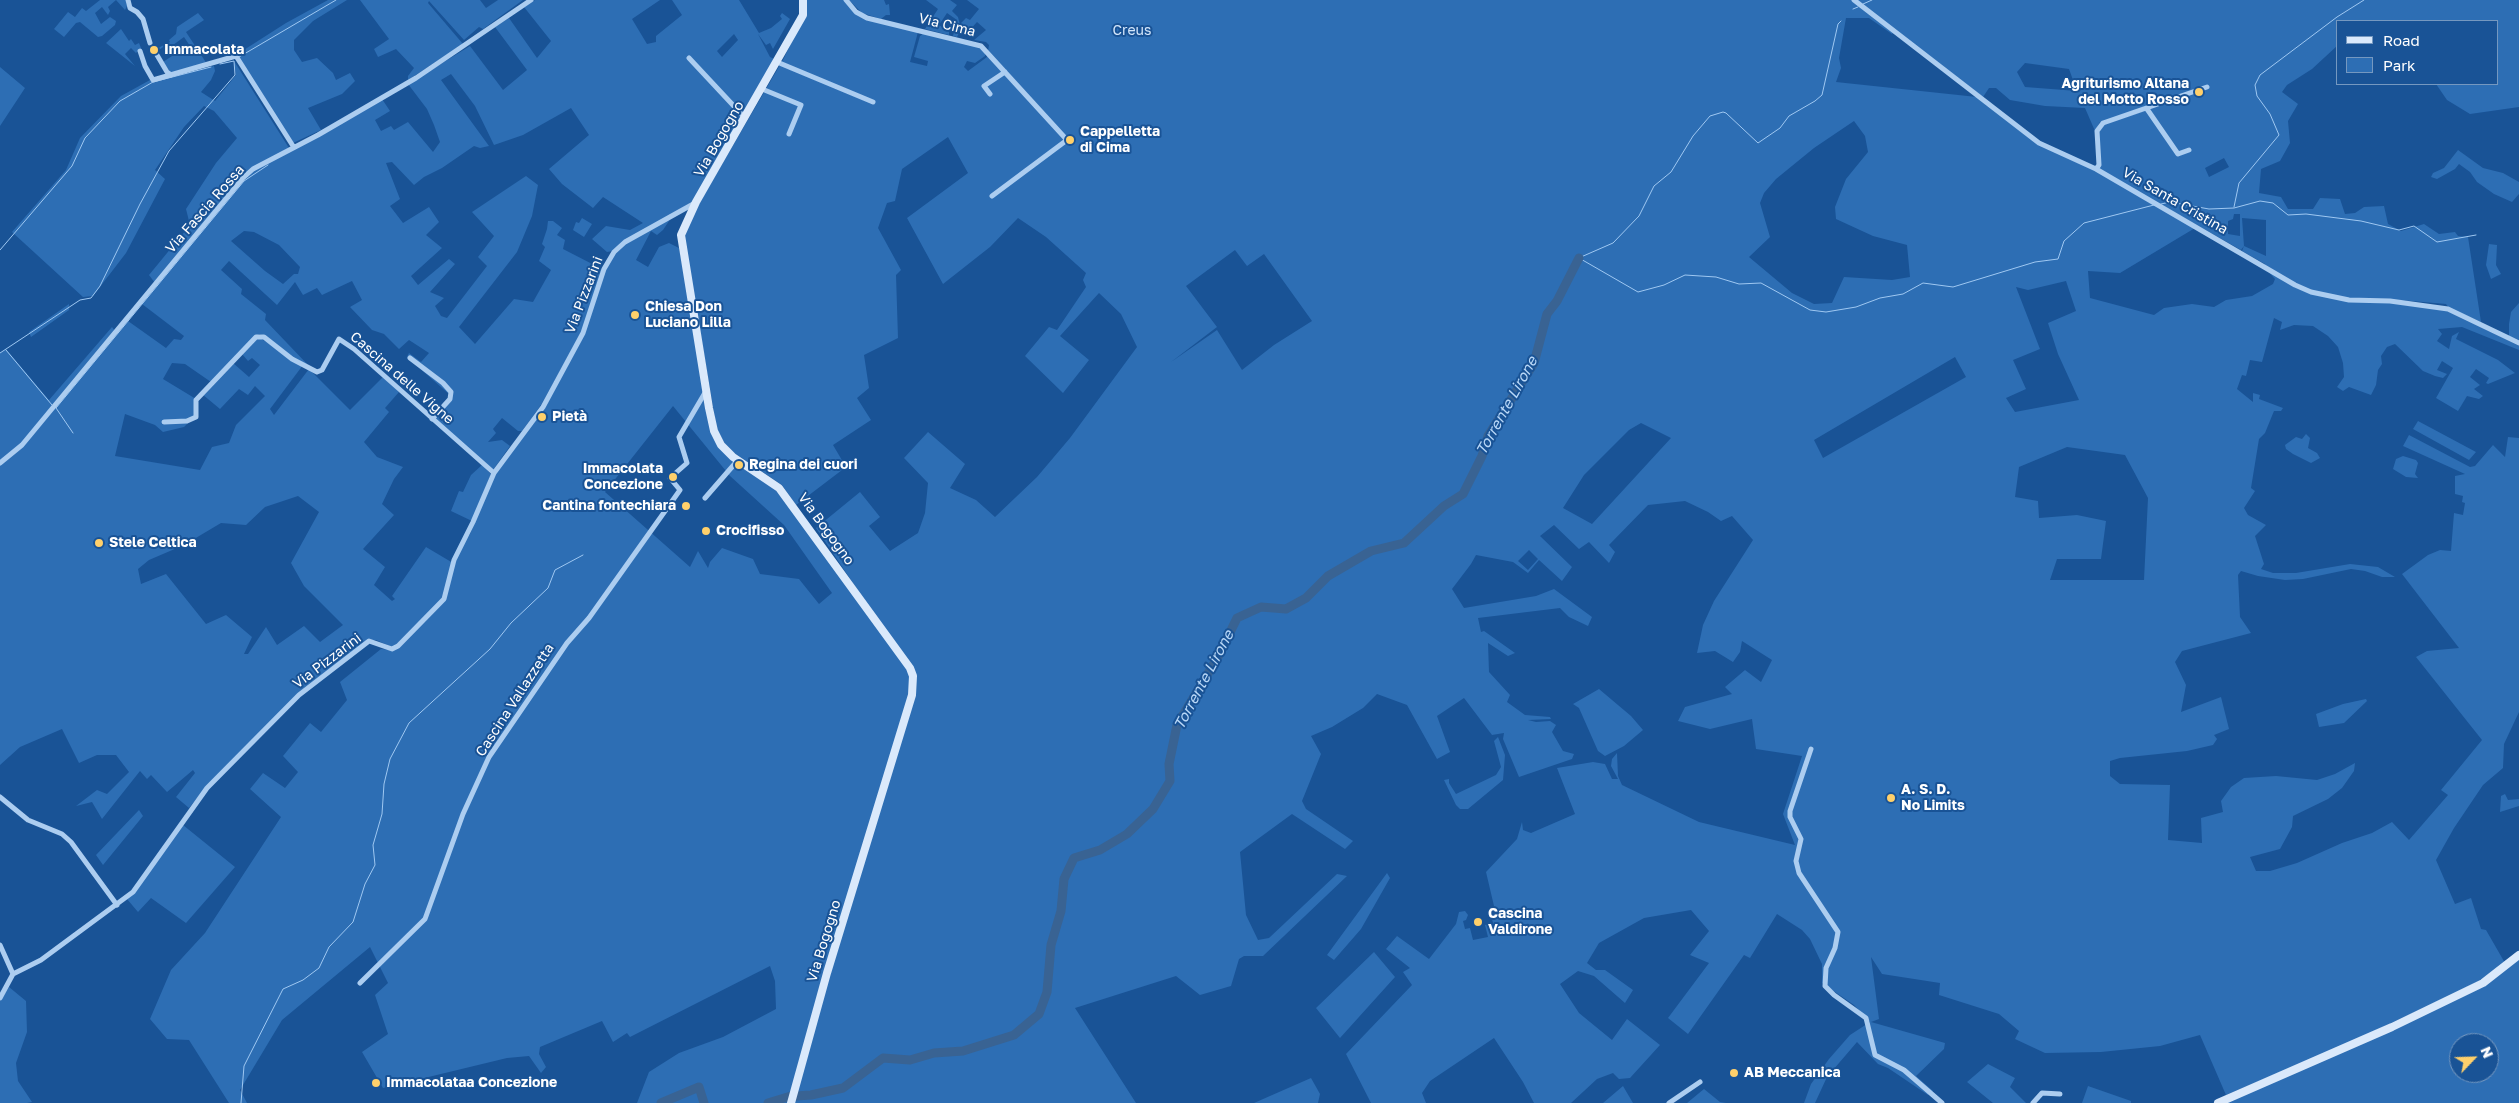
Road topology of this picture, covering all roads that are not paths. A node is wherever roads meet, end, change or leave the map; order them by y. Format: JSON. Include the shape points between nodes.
{"nodes":[{"id":1,"x":128,"y":0,"type":"edge"},
{"id":2,"x":531,"y":0,"type":"edge"},
{"id":3,"x":803,"y":0,"type":"edge"},
{"id":4,"x":846,"y":0,"type":"edge"},
{"id":5,"x":1854,"y":0,"type":"edge"},
{"id":6,"x":150,"y":43,"type":"dead end"},
{"id":7,"x":154,"y":50,"type":"dead end"},
{"id":8,"x":140,"y":51,"type":"dead end"},
{"id":9,"x":689,"y":58,"type":"dead end"},
{"id":10,"x":777,"y":62,"type":"junction"},
{"id":11,"x":1005,"y":72,"type":"junction"},
{"id":12,"x":171,"y":75,"type":"junction"},
{"id":13,"x":2207,"y":87,"type":"dead end"},
{"id":14,"x":762,"y":89,"type":"junction"},
{"id":15,"x":990,"y":94,"type":"dead end"},
{"id":16,"x":873,"y":102,"type":"dead end"},
{"id":17,"x":2147,"y":109,"type":"junction"},
{"id":18,"x":745,"y":118,"type":"junction"},
{"id":19,"x":789,"y":134,"type":"dead end"},
{"id":20,"x":293,"y":146,"type":"junction"},
{"id":21,"x":2189,"y":150,"type":"dead end"},
{"id":22,"x":2096,"y":169,"type":"junction"},
{"id":23,"x":992,"y":196,"type":"dead end"},
{"id":24,"x":696,"y":202,"type":"junction"},
{"id":25,"x":2519,"y":343,"type":"edge"},
{"id":26,"x":410,"y":358,"type":"dead end"},
{"id":27,"x":707,"y":391,"type":"junction"},
{"id":28,"x":432,"y":419,"type":"junction"},
{"id":29,"x":164,"y":422,"type":"dead end"},
{"id":30,"x":738,"y":460,"type":"junction"},
{"id":31,"x":0,"y":463,"type":"edge"},
{"id":32,"x":494,"y":473,"type":"junction"},
{"id":33,"x":705,"y":498,"type":"dead end"},
{"id":34,"x":1811,"y":749,"type":"dead end"},
{"id":35,"x":0,"y":798,"type":"edge"},
{"id":36,"x":117,"y":905,"type":"junction"},
{"id":37,"x":0,"y":945,"type":"edge"},
{"id":38,"x":2519,"y":954,"type":"edge"},
{"id":39,"x":13,"y":974,"type":"junction"},
{"id":40,"x":360,"y":983,"type":"dead end"},
{"id":41,"x":0,"y":998,"type":"edge"},
{"id":42,"x":1700,"y":1082,"type":"dead end"},
{"id":43,"x":2060,"y":1094,"type":"dead end"},
{"id":44,"x":791,"y":1103,"type":"edge"},
{"id":45,"x":1669,"y":1103,"type":"edge"},
{"id":46,"x":1942,"y":1103,"type":"edge"},
{"id":47,"x":2033,"y":1103,"type":"edge"},
{"id":48,"x":2218,"y":1103,"type":"edge"}],
"edges":[{"from":1,"to":6,"type":"street","via":[[130,8],[143,19]]},
{"from":2,"to":20,"type":"street","name":"Via Fascia Rossa","via":[[416,78]]},
{"from":3,"to":10,"type":"main road","name":"Via Bogogno","via":[[803,15]]},
{"from":4,"to":11,"type":"street","name":"Via Cima","via":[[856,12],[868,18],[981,46]]},
{"from":5,"to":22,"type":"street","name":"Via Santa Cristina","via":[[2039,143]]},
{"from":7,"to":12,"type":"street"},
{"from":8,"to":12,"type":"street","via":[[154,80]]},
{"from":9,"to":18,"type":"street"},
{"from":10,"to":14,"type":"main road","name":"Via Bogogno"},
{"from":10,"to":16,"type":"street"},
{"from":11,"to":15,"type":"street","via":[[984,86]]},
{"from":11,"to":23,"type":"street","name":"Via Cima","via":[[1067,140]]},
{"from":12,"to":20,"type":"street","via":[[236,56]]},
{"from":13,"to":17,"type":"street"},
{"from":14,"to":18,"type":"main road","name":"Via Bogogno"},
{"from":14,"to":19,"type":"street","via":[[801,105]]},
{"from":17,"to":21,"type":"street","via":[[2178,154]]},
{"from":17,"to":22,"type":"street","via":[[2099,127],[2099,165]]},
{"from":18,"to":24,"type":"main road","name":"Via Bogogno"},
{"from":20,"to":31,"type":"street","name":"Via Fascia Rossa","via":[[243,178],[28,438]]},
{"from":22,"to":25,"type":"street","name":"Via Santa Cristina","via":[[2311,292],[2349,300],[2448,308]]},
{"from":24,"to":27,"type":"main road","name":"Via Bogogno","via":[[681,235]]},
{"from":24,"to":32,"type":"street","name":"Via Pizzarini","via":[[625,242],[614,252],[604,269],[582,335],[543,407]]},
{"from":26,"to":28,"type":"street","via":[[451,392],[450,399]]},
{"from":27,"to":30,"type":"main road","name":"Via Bogogno","via":[[714,431],[721,445]]},
{"from":27,"to":40,"type":"street","name":"Cascina Vallazzetta","via":[[679,437],[687,463],[670,478],[680,489],[589,618],[567,642],[489,757],[462,814],[425,919]]},
{"from":28,"to":29,"type":"street","name":"Cascina delle Vigne","via":[[339,339],[319,372],[264,337],[256,337],[196,400],[196,417],[187,421]]},
{"from":28,"to":32,"type":"street","name":"Cascina delle Vigne"},
{"from":30,"to":33,"type":"street"},
{"from":30,"to":44,"type":"main road","name":"Via Bogogno","via":[[779,488],[913,676],[912,695]]},
{"from":32,"to":36,"type":"street","name":"Via Pizzarini","via":[[457,554],[444,599],[398,646],[392,649],[370,641],[299,695],[207,788],[133,892]]},
{"from":34,"to":46,"type":"street","via":[[1790,818],[1801,839],[1796,861],[1805,885],[1838,932],[1837,944],[1824,975],[1828,990],[1866,1018],[1875,1055],[1904,1070]]},
{"from":35,"to":36,"type":"street","via":[[28,820],[62,834],[71,842]]},
{"from":36,"to":39,"type":"street","name":"Via Pizzarini","via":[[41,960]]},
{"from":37,"to":39,"type":"street"},
{"from":38,"to":48,"type":"main road","via":[[2483,983],[2392,1027]]},
{"from":39,"to":41,"type":"street"},
{"from":42,"to":45,"type":"street"},
{"from":43,"to":47,"type":"street","via":[[2042,1093]]}]}
